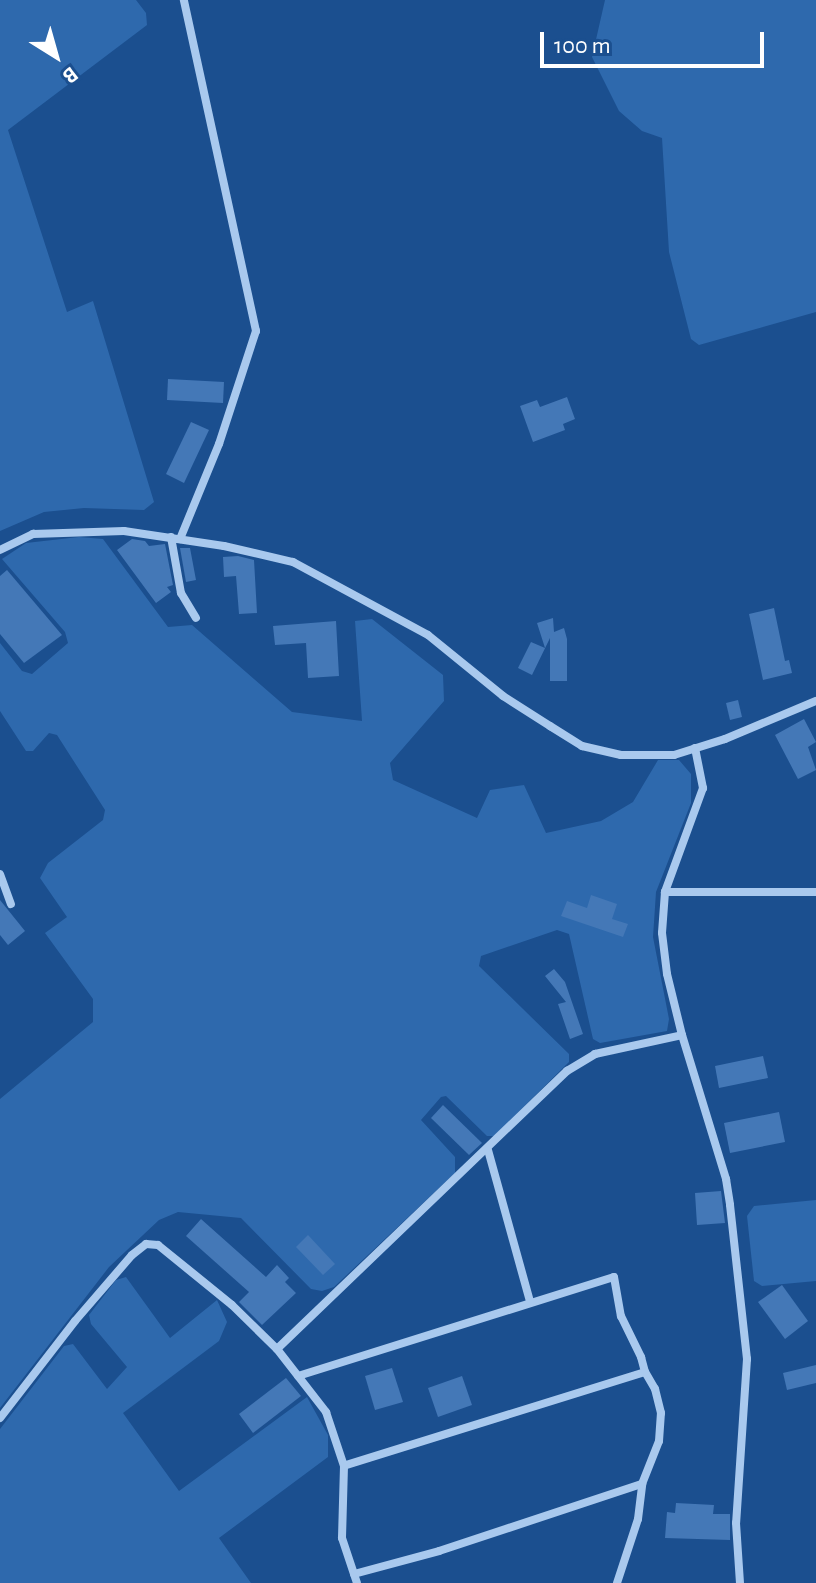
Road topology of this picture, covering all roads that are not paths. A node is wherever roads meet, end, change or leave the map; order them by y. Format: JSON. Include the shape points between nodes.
{"nodes":[{"id":1,"x":184,"y":0,"type":"edge"},
{"id":2,"x":176,"y":538,"type":"junction"},
{"id":3,"x":0,"y":550,"type":"edge"},
{"id":4,"x":196,"y":618,"type":"dead end"},
{"id":5,"x":816,"y":701,"type":"edge"},
{"id":6,"x":695,"y":748,"type":"junction"},
{"id":7,"x":0,"y":874,"type":"edge"},
{"id":8,"x":665,"y":892,"type":"junction"},
{"id":9,"x":816,"y":892,"type":"edge"},
{"id":10,"x":11,"y":904,"type":"dead end"},
{"id":11,"x":682,"y":1035,"type":"junction"},
{"id":12,"x":488,"y":1150,"type":"junction"},
{"id":13,"x":530,"y":1301,"type":"junction"},
{"id":14,"x":277,"y":1349,"type":"junction"},
{"id":15,"x":645,"y":1372,"type":"junction"},
{"id":16,"x":298,"y":1376,"type":"junction"},
{"id":17,"x":0,"y":1418,"type":"edge"},
{"id":18,"x":344,"y":1466,"type":"junction"},
{"id":19,"x":642,"y":1484,"type":"junction"},
{"id":20,"x":356,"y":1579,"type":"edge"},
{"id":21,"x":617,"y":1583,"type":"edge"},
{"id":22,"x":740,"y":1583,"type":"edge"}],
"edges":[{"from":1,"to":2,"type":"street","via":[[256,331],[219,444]]},
{"from":2,"to":3,"type":"street","via":[[73,530],[33,534]]},
{"from":2,"to":4,"type":"street","via":[[181,593]]},
{"from":2,"to":6,"type":"street","via":[[293,562],[428,635],[503,696],[582,746],[621,755],[674,755]]},
{"from":5,"to":6,"type":"street"},
{"from":6,"to":8,"type":"street","via":[[703,788]]},
{"from":7,"to":10,"type":"street"},
{"from":8,"to":9,"type":"street"},
{"from":8,"to":11,"type":"street","via":[[662,933]]},
{"from":11,"to":12,"type":"street","via":[[581,1061]]},
{"from":11,"to":22,"type":"street","via":[[726,1179],[746,1339],[736,1523]]},
{"from":12,"to":13,"type":"street"},
{"from":12,"to":14,"type":"street"},
{"from":13,"to":15,"type":"street","via":[[614,1277],[621,1316]]},
{"from":13,"to":16,"type":"street"},
{"from":14,"to":16,"type":"street"},
{"from":14,"to":17,"type":"street","via":[[169,1252],[146,1244],[75,1321]]},
{"from":15,"to":18,"type":"street"},
{"from":15,"to":19,"type":"street","via":[[661,1413],[659,1441]]},
{"from":16,"to":18,"type":"street","via":[[326,1412]]},
{"from":18,"to":20,"type":"street","via":[[342,1538]]},
{"from":19,"to":20,"type":"street"},
{"from":19,"to":21,"type":"street","via":[[638,1519]]}]}
